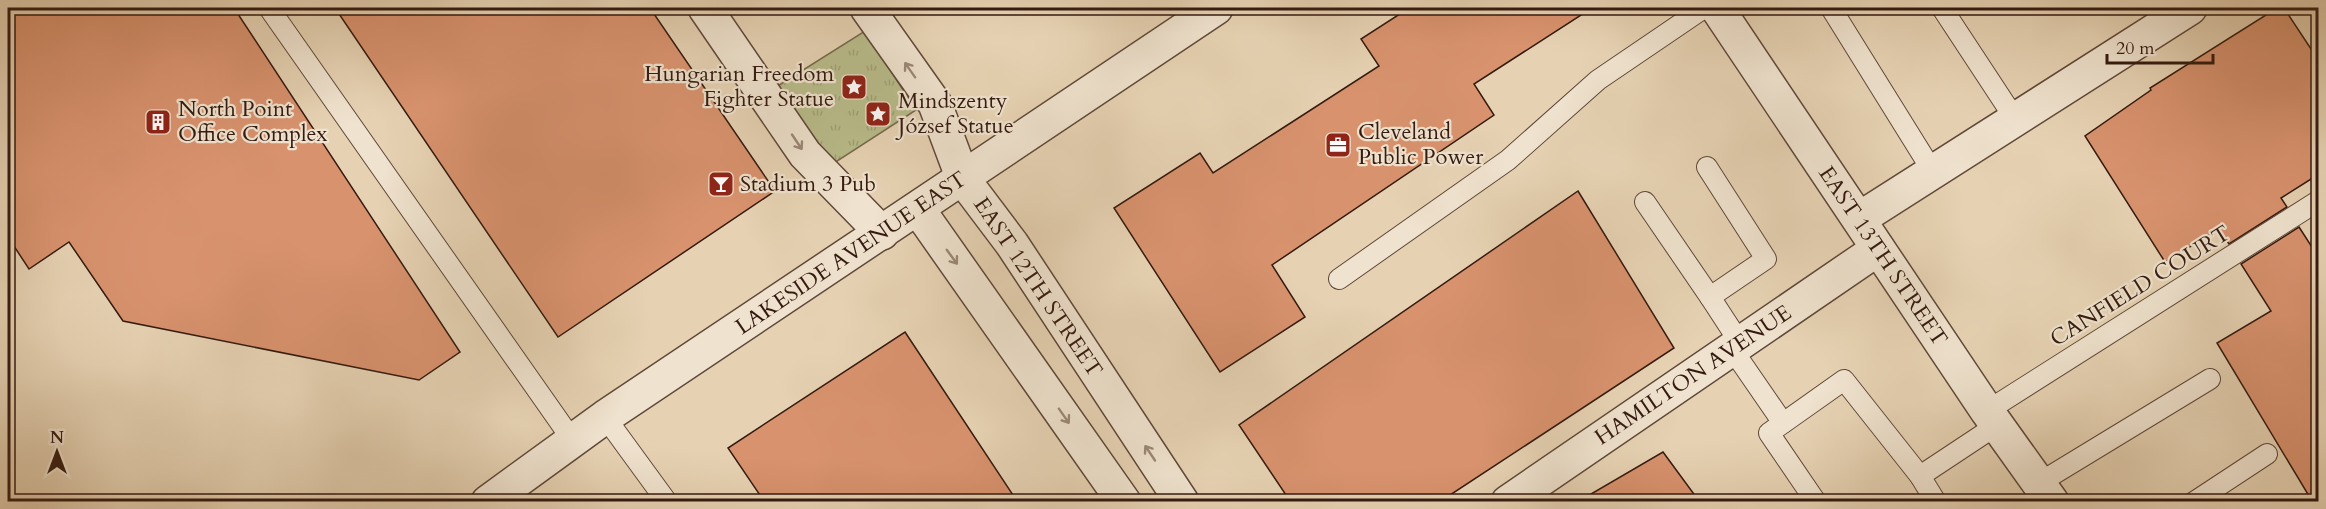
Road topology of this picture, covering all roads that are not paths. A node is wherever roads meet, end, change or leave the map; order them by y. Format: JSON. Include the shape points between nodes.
{"nodes":[{"id":1,"x":269,"y":8,"type":"edge"},
{"id":2,"x":705,"y":8,"type":"edge"},
{"id":3,"x":867,"y":8,"type":"edge"},
{"id":4,"x":1704,"y":8,"type":"edge"},
{"id":5,"x":1717,"y":8,"type":"edge"},
{"id":6,"x":1831,"y":8,"type":"edge"},
{"id":7,"x":1942,"y":8,"type":"edge"},
{"id":8,"x":2190,"y":8,"type":"edge"},
{"id":9,"x":1205,"y":11,"type":"edge"},
{"id":10,"x":2015,"y":119,"type":"junction"},
{"id":11,"x":1707,"y":167,"type":"dead end"},
{"id":12,"x":1933,"y":172,"type":"junction"},
{"id":13,"x":963,"y":178,"type":"junction"},
{"id":14,"x":2319,"y":201,"type":"edge"},
{"id":15,"x":1645,"y":202,"type":"dead end"},
{"id":16,"x":918,"y":209,"type":"junction"},
{"id":17,"x":1858,"y":219,"type":"junction"},
{"id":18,"x":882,"y":232,"type":"junction"},
{"id":19,"x":1878,"y":249,"type":"junction"},
{"id":20,"x":1339,"y":279,"type":"dead end"},
{"id":21,"x":1710,"y":297,"type":"junction"},
{"id":22,"x":1736,"y":346,"type":"junction"},
{"id":23,"x":2210,"y":379,"type":"dead end"},
{"id":24,"x":605,"y":417,"type":"junction"},
{"id":25,"x":1992,"y":418,"type":"junction"},
{"id":26,"x":1783,"y":423,"type":"junction"},
{"id":27,"x":573,"y":441,"type":"junction"},
{"id":28,"x":2267,"y":454,"type":"dead end"},
{"id":29,"x":1920,"y":476,"type":"junction"},
{"id":30,"x":2046,"y":492,"type":"edge"},
{"id":31,"x":488,"y":501,"type":"edge"},
{"id":32,"x":667,"y":501,"type":"edge"},
{"id":33,"x":1124,"y":501,"type":"edge"},
{"id":34,"x":1182,"y":501,"type":"edge"},
{"id":35,"x":1508,"y":501,"type":"edge"},
{"id":36,"x":1816,"y":501,"type":"edge"},
{"id":37,"x":1936,"y":501,"type":"edge"},
{"id":38,"x":2194,"y":501,"type":"edge"}],
"edges":[{"from":1,"to":27,"type":"lane"},
{"from":2,"to":18,"type":"street","one_way":true,"via":[[805,154]]},
{"from":13,"to":3,"type":"street","name":"EAST 12TH STREET","one_way":true,"via":[[935,104]]},
{"from":4,"to":20,"type":"lane","via":[[1598,80],[1508,160]]},
{"from":5,"to":17,"type":"street","name":"EAST 13TH STREET"},
{"from":6,"to":12,"type":"lane"},
{"from":7,"to":10,"type":"lane"},
{"from":8,"to":10,"type":"street"},
{"from":9,"to":13,"type":"street","name":"LAKESIDE AVENUE EAST"},
{"from":10,"to":12,"type":"street"},
{"from":11,"to":21,"type":"lane","via":[[1766,259]]},
{"from":12,"to":17,"type":"street"},
{"from":13,"to":16,"type":"street","name":"LAKESIDE AVENUE EAST"},
{"from":34,"to":13,"type":"street","name":"EAST 12TH STREET","one_way":true,"via":[[1012,244]]},
{"from":14,"to":25,"type":"lane","name":"CANFIELD COURT"},
{"from":15,"to":21,"type":"lane"},
{"from":16,"to":18,"type":"street","name":"LAKESIDE AVENUE EAST"},
{"from":16,"to":33,"type":"street","one_way":true},
{"from":17,"to":19,"type":"street","name":"EAST 13TH STREET"},
{"from":18,"to":24,"type":"street","name":"LAKESIDE AVENUE EAST"},
{"from":19,"to":22,"type":"street","name":"HAMILTON AVENUE"},
{"from":19,"to":25,"type":"street","name":"EAST 13TH STREET"},
{"from":21,"to":22,"type":"lane"},
{"from":22,"to":26,"type":"lane"},
{"from":22,"to":35,"type":"street","name":"HAMILTON AVENUE"},
{"from":23,"to":30,"type":"lane"},
{"from":24,"to":27,"type":"street","name":"LAKESIDE AVENUE EAST"},
{"from":24,"to":32,"type":"lane"},
{"from":25,"to":29,"type":"lane","name":"CANFIELD COURT"},
{"from":25,"to":30,"type":"street","name":"EAST 13TH STREET"},
{"from":26,"to":29,"type":"lane","via":[[1844,380]]},
{"from":26,"to":36,"type":"lane","via":[[1769,433]]},
{"from":27,"to":31,"type":"street","name":"LAKESIDE AVENUE EAST"},
{"from":28,"to":38,"type":"lane"},
{"from":29,"to":37,"type":"lane"}]}
